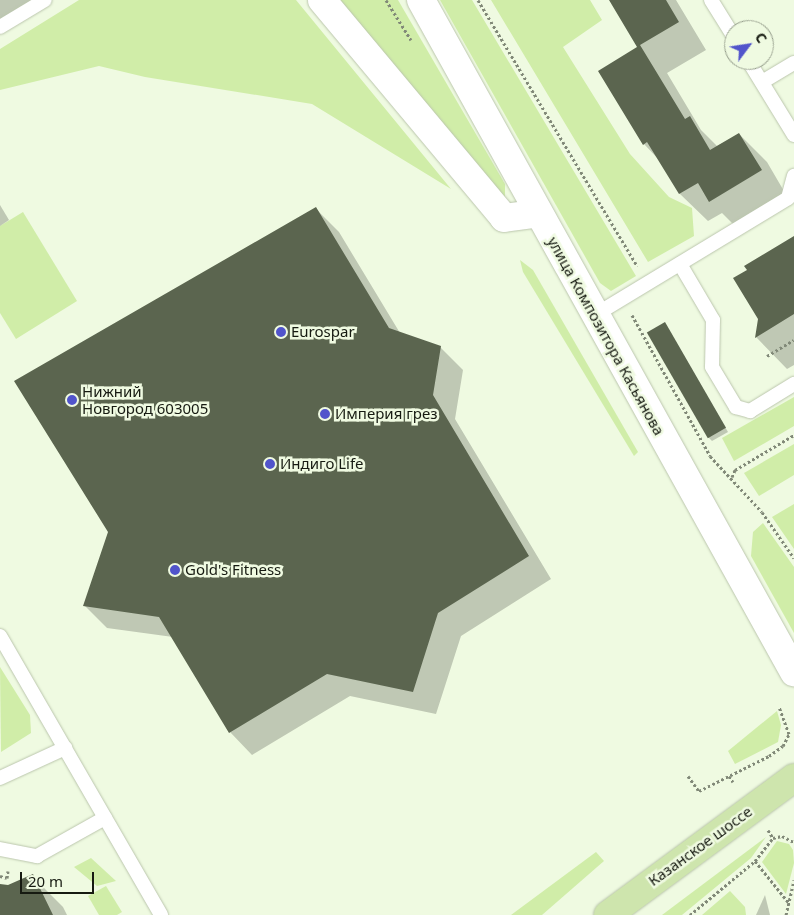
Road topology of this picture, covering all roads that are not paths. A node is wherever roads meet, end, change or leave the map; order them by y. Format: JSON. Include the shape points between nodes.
{"nodes":[{"id":1,"x":45,"y":0,"type":"edge"},
{"id":2,"x":322,"y":0,"type":"edge"},
{"id":3,"x":421,"y":0,"type":"edge"},
{"id":4,"x":711,"y":0,"type":"edge"},
{"id":5,"x":724,"y":21,"type":"edge"},
{"id":6,"x":0,"y":28,"type":"edge"},
{"id":7,"x":794,"y":63,"type":"edge"},
{"id":8,"x":754,"y":70,"type":"edge"},
{"id":9,"x":762,"y":82,"type":"junction"},
{"id":10,"x":794,"y":135,"type":"edge"},
{"id":11,"x":794,"y":176,"type":"edge"},
{"id":12,"x":538,"y":213,"type":"junction"},
{"id":13,"x":680,"y":264,"type":"junction"},
{"id":14,"x":595,"y":315,"type":"junction"},
{"id":15,"x":794,"y":384,"type":"edge"},
{"id":16,"x":0,"y":636,"type":"edge"},
{"id":17,"x":794,"y":672,"type":"edge"},
{"id":18,"x":65,"y":748,"type":"junction"},
{"id":19,"x":0,"y":778,"type":"edge"},
{"id":20,"x":794,"y":778,"type":"edge"},
{"id":21,"x":106,"y":818,"type":"junction"},
{"id":22,"x":0,"y":849,"type":"edge"},
{"id":23,"x":162,"y":915,"type":"edge"},
{"id":24,"x":608,"y":915,"type":"edge"}],
"edges":[{"from":1,"to":6,"type":"lane"},
{"from":2,"to":12,"type":"street","via":[[504,218]]},
{"from":3,"to":12,"type":"street","name":"улица Композитора Касьянова"},
{"from":4,"to":5,"type":"lane"},
{"from":7,"to":9,"type":"lane"},
{"from":8,"to":9,"type":"lane"},
{"from":9,"to":10,"type":"lane"},
{"from":11,"to":13,"type":"lane","via":[[788,198]]},
{"from":12,"to":14,"type":"street","name":"улица Композитора Касьянова"},
{"from":13,"to":14,"type":"lane"},
{"from":13,"to":15,"type":"lane","via":[[713,320],[712,367],[736,407],[750,411]]},
{"from":14,"to":17,"type":"street","name":"улица Композитора Касьянова"},
{"from":16,"to":18,"type":"lane"},
{"from":18,"to":19,"type":"lane"},
{"from":18,"to":21,"type":"lane"},
{"from":20,"to":24,"type":"main road","name":"Казанское шоссе"},
{"from":21,"to":22,"type":"lane","via":[[37,856]]},
{"from":21,"to":23,"type":"lane"}]}
